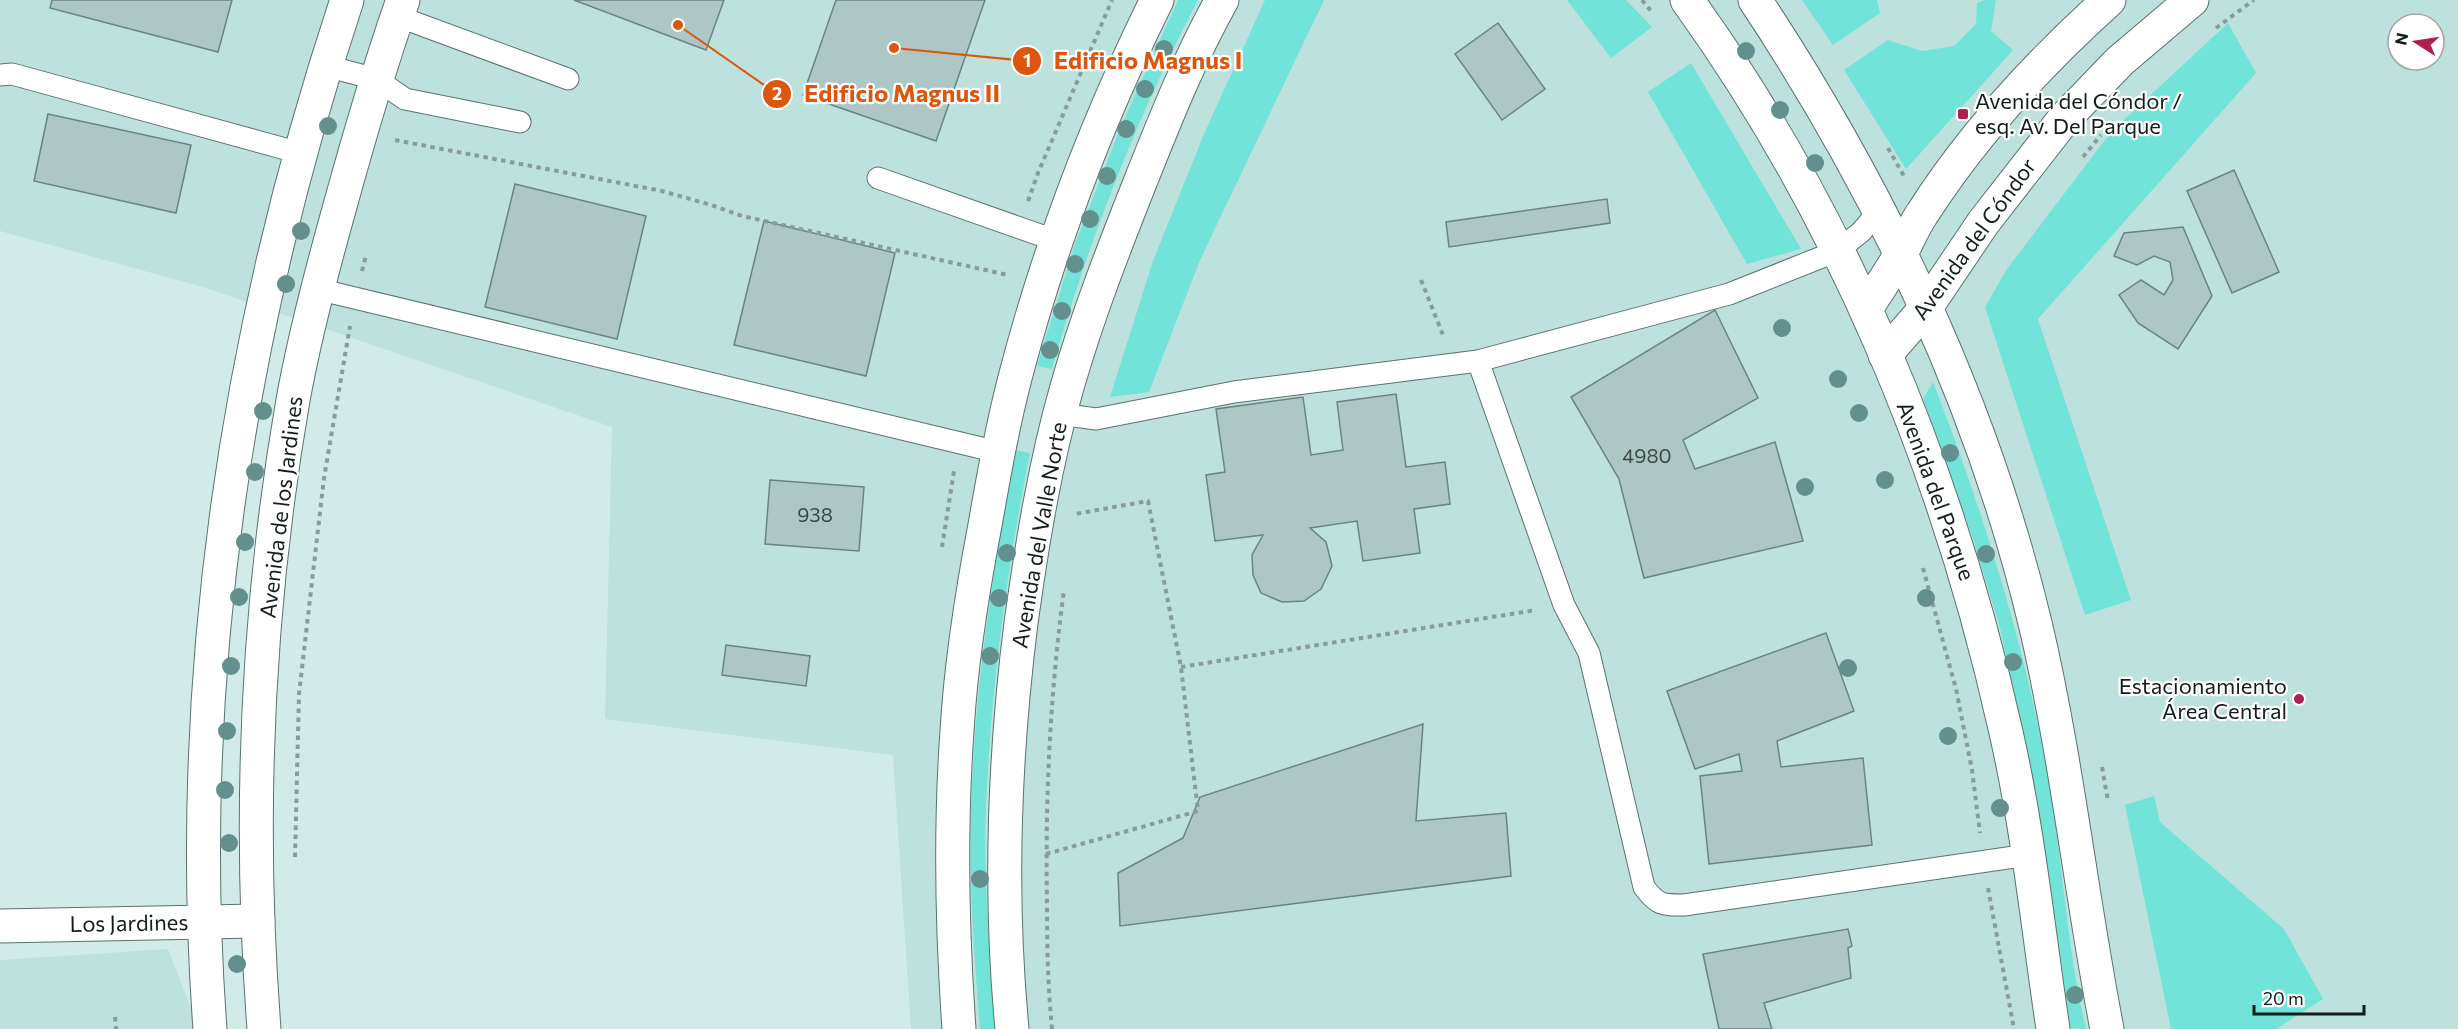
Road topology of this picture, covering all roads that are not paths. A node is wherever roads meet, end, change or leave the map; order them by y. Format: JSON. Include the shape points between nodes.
{"nodes":[{"id":1,"x":347,"y":0,"type":"edge"},
{"id":2,"x":1157,"y":0,"type":"edge"},
{"id":3,"x":1222,"y":0,"type":"edge"},
{"id":4,"x":1687,"y":0,"type":"edge"},
{"id":5,"x":1755,"y":0,"type":"edge"},
{"id":6,"x":2109,"y":0,"type":"edge"},
{"id":7,"x":2192,"y":0,"type":"edge"},
{"id":8,"x":400,"y":8,"type":"edge"},
{"id":9,"x":326,"y":66,"type":"junction"},
{"id":10,"x":0,"y":75,"type":"edge"},
{"id":11,"x":376,"y":79,"type":"junction"},
{"id":12,"x":568,"y":79,"type":"dead end"},
{"id":13,"x":520,"y":122,"type":"dead end"},
{"id":14,"x":300,"y":153,"type":"junction"},
{"id":15,"x":878,"y":178,"type":"dead end"},
{"id":16,"x":287,"y":201,"type":"junction"},
{"id":17,"x":339,"y":209,"type":"junction"},
{"id":18,"x":1878,"y":212,"type":"junction"},
{"id":19,"x":1057,"y":241,"type":"junction"},
{"id":20,"x":1837,"y":250,"type":"junction"},
{"id":21,"x":1900,"y":255,"type":"junction"},
{"id":22,"x":317,"y":289,"type":"junction"},
{"id":23,"x":1866,"y":309,"type":"junction"},
{"id":24,"x":1925,"y":309,"type":"junction"},
{"id":25,"x":1886,"y":355,"type":"junction"},
{"id":26,"x":1478,"y":361,"type":"junction"},
{"id":27,"x":1016,"y":373,"type":"junction"},
{"id":28,"x":1060,"y":415,"type":"junction"},
{"id":29,"x":1000,"y":442,"type":"junction"},
{"id":30,"x":2028,"y":855,"type":"junction"},
{"id":31,"x":204,"y":921,"type":"junction"},
{"id":32,"x":258,"y":921,"type":"junction"},
{"id":33,"x":0,"y":926,"type":"edge"},
{"id":34,"x":210,"y":1029,"type":"edge"},
{"id":35,"x":264,"y":1029,"type":"edge"},
{"id":36,"x":959,"y":1029,"type":"edge"},
{"id":37,"x":1012,"y":1029,"type":"edge"},
{"id":38,"x":2053,"y":1029,"type":"edge"},
{"id":39,"x":2107,"y":1029,"type":"edge"}],
"edges":[{"from":1,"to":9,"type":"street"},
{"from":2,"to":19,"type":"street","via":[[1100,125]]},
{"from":3,"to":28,"type":"street","name":"Avenida del Valle Norte","via":[[1179,88],[1109,260]]},
{"from":4,"to":20,"type":"street","name":"Avenida del Parque","via":[[1776,135]]},
{"from":5,"to":18,"type":"street","via":[[1825,112]]},
{"from":6,"to":21,"type":"street","via":[[2020,87],[1931,200]]},
{"from":7,"to":24,"type":"street","name":"Avenida del Cóndor","via":[[2120,61],[2064,119],[1983,223]]},
{"from":8,"to":11,"type":"street","name":"Avenida de los Jardines"},
{"from":8,"to":12,"type":"lane"},
{"from":9,"to":11,"type":"lane"},
{"from":9,"to":14,"type":"street"},
{"from":10,"to":14,"type":"lane","via":[[12,74]]},
{"from":11,"to":13,"type":"lane","via":[[405,99]]},
{"from":11,"to":17,"type":"street","name":"Avenida de los Jardines"},
{"from":14,"to":16,"type":"street"},
{"from":15,"to":19,"type":"lane"},
{"from":16,"to":17,"type":"street","via":[[303,189],[316,186],[334,198]]},
{"from":16,"to":31,"type":"street","via":[[247,378],[223,536],[209,690]]},
{"from":17,"to":22,"type":"street","name":"Avenida de los Jardines"},
{"from":18,"to":20,"type":"lane","via":[[1861,232]]},
{"from":18,"to":21,"type":"street"},
{"from":19,"to":27,"type":"street"},
{"from":20,"to":23,"type":"street","name":"Avenida del Parque"},
{"from":20,"to":26,"type":"lane","via":[[1729,294]]},
{"from":21,"to":23,"type":"street"},
{"from":21,"to":24,"type":"street"},
{"from":22,"to":29,"type":"lane"},
{"from":22,"to":32,"type":"street","name":"Avenida de los Jardines","via":[[282,469],[268,601],[257,788]]},
{"from":23,"to":25,"type":"street","name":"Avenida del Parque"},
{"from":24,"to":25,"type":"street","name":"Avenida del Cóndor"},
{"from":24,"to":39,"type":"street","via":[[1987,463],[2025,583],[2068,784]]},
{"from":25,"to":30,"type":"street","name":"Avenida del Parque","via":[[1971,591],[2008,740]]},
{"from":26,"to":28,"type":"lane","via":[[1234,392],[1096,420]]},
{"from":26,"to":30,"type":"lane","via":[[1564,605],[1589,653],[1644,887],[1653,900],[1664,905],[1684,905]]},
{"from":27,"to":28,"type":"street"},
{"from":27,"to":29,"type":"street"},
{"from":28,"to":29,"type":"street"},
{"from":28,"to":37,"type":"street","name":"Avenida del Valle Norte","via":[[1026,585],[1010,709],[1004,901]]},
{"from":29,"to":36,"type":"street","via":[[976,572],[957,730],[952,890]]},
{"from":30,"to":38,"type":"street","name":"Avenida del Parque"},
{"from":31,"to":32,"type":"street","name":"Los Jardines"},
{"from":31,"to":33,"type":"street","name":"Los Jardines"},
{"from":31,"to":34,"type":"street"},
{"from":32,"to":35,"type":"street","name":"Avenida de los Jardines"}]}
